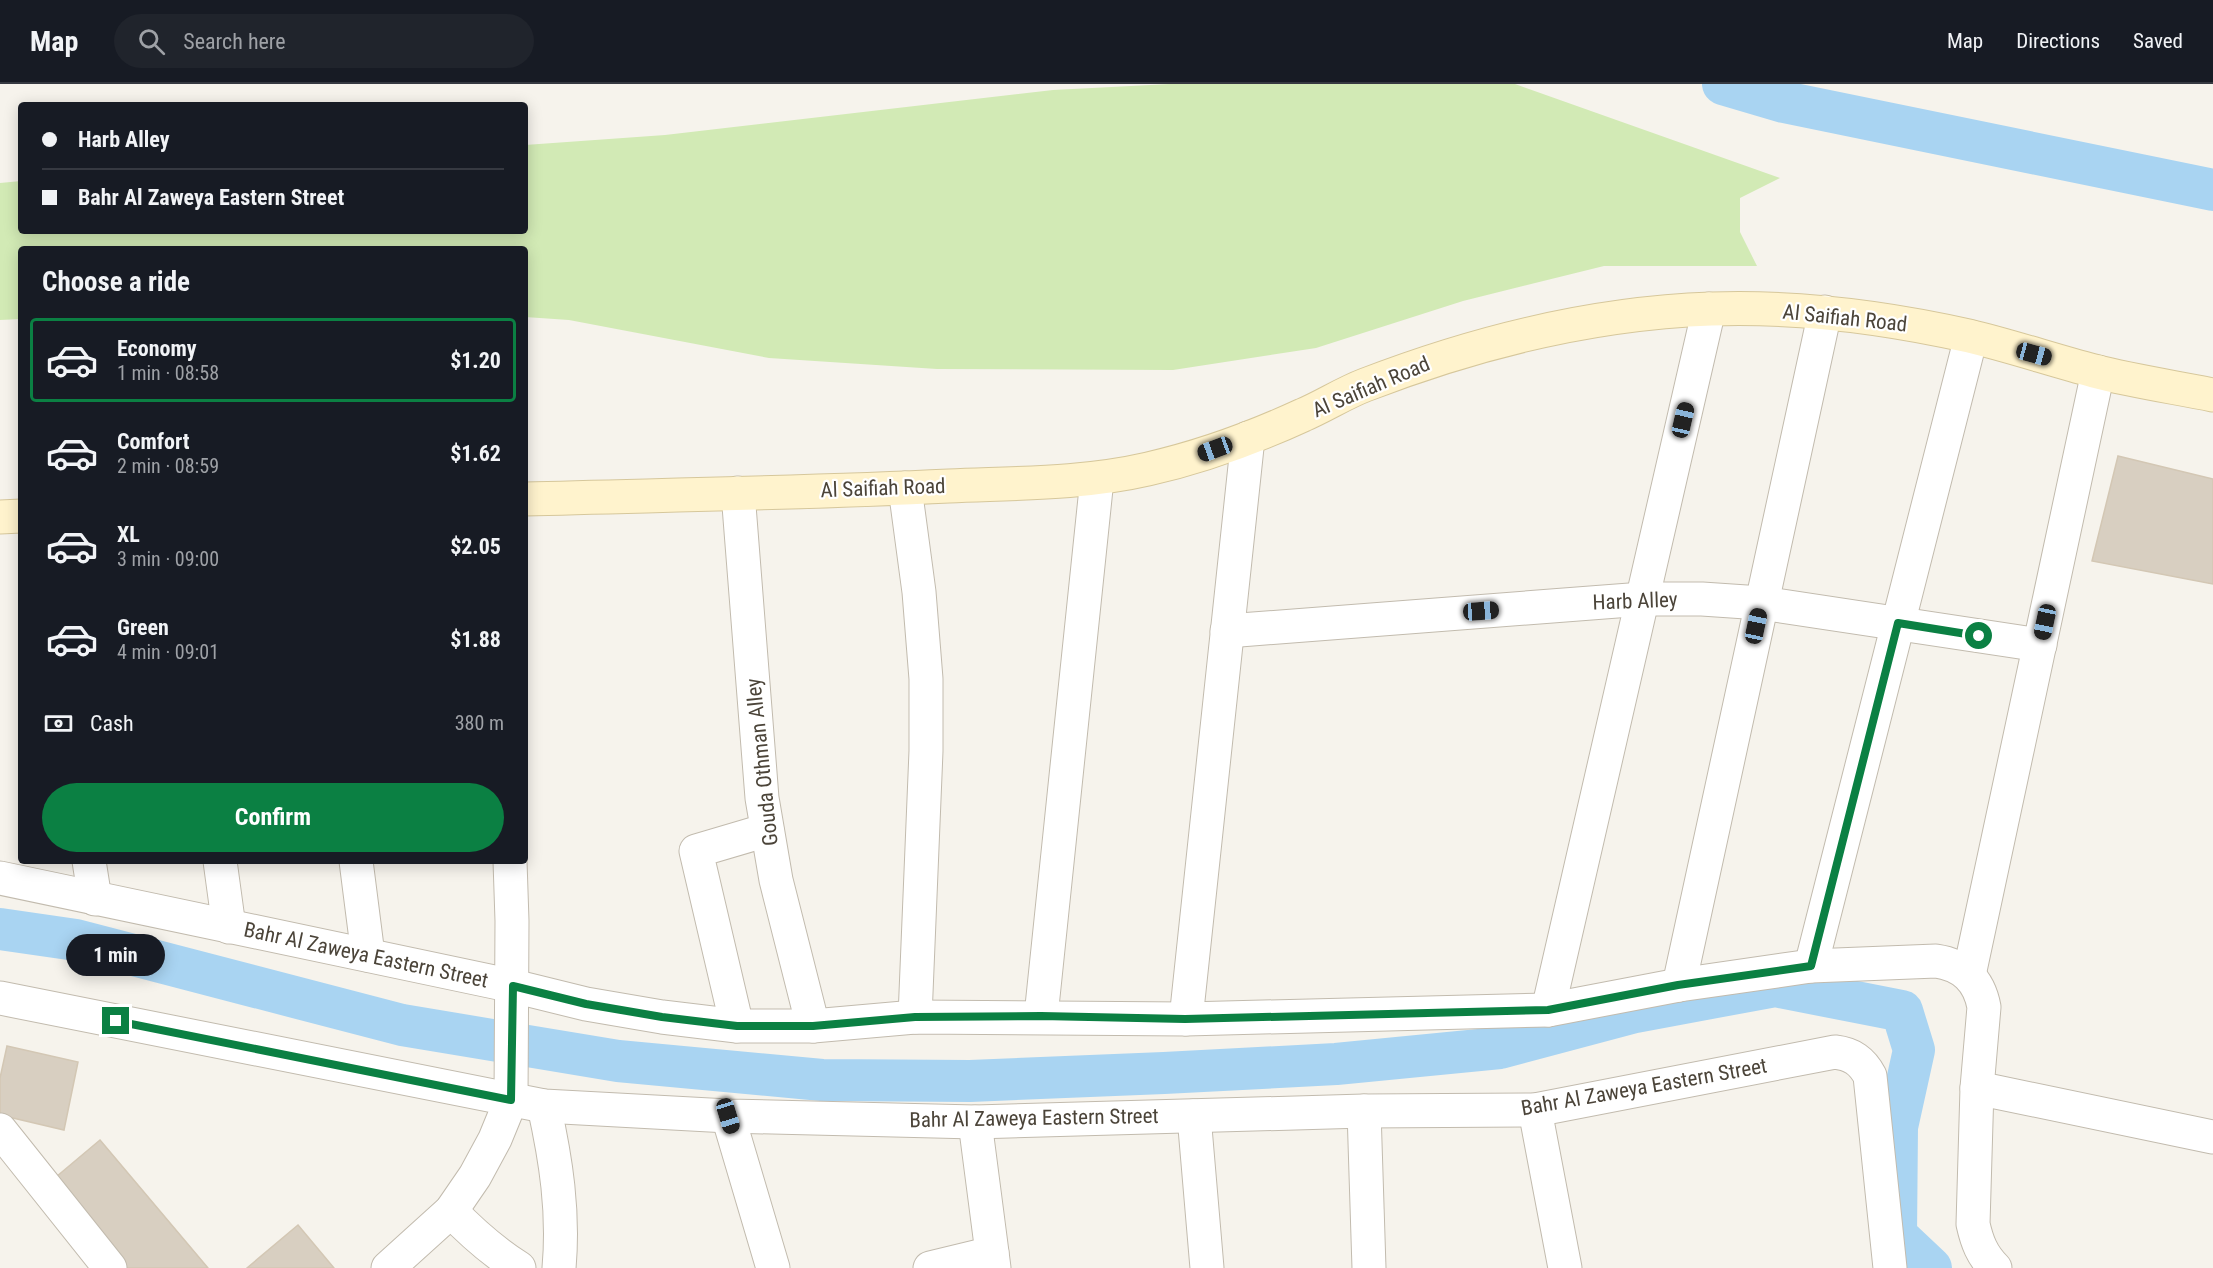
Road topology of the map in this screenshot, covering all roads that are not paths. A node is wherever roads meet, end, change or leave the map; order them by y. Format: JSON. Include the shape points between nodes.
{"nodes":[{"id":1,"x":1709,"y":309,"type":"junction"},
{"id":2,"x":1825,"y":312,"type":"junction"},
{"id":3,"x":1971,"y":337,"type":"junction"},
{"id":4,"x":2098,"y":372,"type":"junction"},
{"id":5,"x":2213,"y":395,"type":"edge"},
{"id":6,"x":1248,"y":438,"type":"junction"},
{"id":7,"x":1096,"y":479,"type":"junction"},
{"id":8,"x":905,"y":488,"type":"junction"},
{"id":9,"x":738,"y":493,"type":"junction"},
{"id":10,"x":528,"y":499,"type":"edge"},
{"id":11,"x":18,"y":516,"type":"edge"},
{"id":12,"x":0,"y":517,"type":"edge"},
{"id":13,"x":1643,"y":599,"type":"junction"},
{"id":14,"x":1761,"y":603,"type":"junction"},
{"id":15,"x":1898,"y":623,"type":"junction"},
{"id":16,"x":1227,"y":631,"type":"junction"},
{"id":17,"x":2040,"y":645,"type":"junction"},
{"id":18,"x":766,"y":830,"type":"junction"},
{"id":19,"x":89,"y":864,"type":"edge"},
{"id":20,"x":220,"y":864,"type":"edge"},
{"id":21,"x":356,"y":864,"type":"edge"},
{"id":22,"x":510,"y":864,"type":"edge"},
{"id":23,"x":0,"y":878,"type":"edge"},
{"id":24,"x":95,"y":899,"type":"junction"},
{"id":25,"x":229,"y":927,"type":"junction"},
{"id":26,"x":368,"y":955,"type":"junction"},
{"id":27,"x":1811,"y":966,"type":"junction"},
{"id":28,"x":1969,"y":975,"type":"junction"},
{"id":29,"x":1678,"y":985,"type":"junction"},
{"id":30,"x":513,"y":986,"type":"junction"},
{"id":31,"x":0,"y":998,"type":"edge"},
{"id":32,"x":1548,"y":1010,"type":"junction"},
{"id":33,"x":1041,"y":1016,"type":"junction"},
{"id":34,"x":915,"y":1017,"type":"junction"},
{"id":35,"x":1185,"y":1019,"type":"junction"},
{"id":36,"x":737,"y":1026,"type":"junction"},
{"id":37,"x":813,"y":1026,"type":"junction"},
{"id":38,"x":1977,"y":1088,"type":"junction"},
{"id":39,"x":511,"y":1100,"type":"junction"},
{"id":40,"x":544,"y":1106,"type":"junction"},
{"id":41,"x":1535,"y":1110,"type":"junction"},
{"id":42,"x":1364,"y":1111,"type":"junction"},
{"id":43,"x":728,"y":1116,"type":"junction"},
{"id":44,"x":1194,"y":1116,"type":"junction"},
{"id":45,"x":975,"y":1122,"type":"junction"},
{"id":46,"x":0,"y":1130,"type":"edge"},
{"id":47,"x":2213,"y":1137,"type":"edge"},
{"id":48,"x":451,"y":1211,"type":"junction"},
{"id":49,"x":993,"y":1260,"type":"edge"},
{"id":50,"x":110,"y":1268,"type":"edge"},
{"id":51,"x":388,"y":1268,"type":"edge"},
{"id":52,"x":519,"y":1268,"type":"edge"},
{"id":53,"x":559,"y":1268,"type":"edge"},
{"id":54,"x":773,"y":1268,"type":"edge"},
{"id":55,"x":930,"y":1268,"type":"edge"},
{"id":56,"x":1207,"y":1268,"type":"edge"},
{"id":57,"x":1369,"y":1268,"type":"edge"},
{"id":58,"x":1565,"y":1268,"type":"edge"},
{"id":59,"x":1890,"y":1268,"type":"edge"},
{"id":60,"x":1995,"y":1268,"type":"edge"}],
"edges":[{"from":1,"to":2,"type":"street","name":"Al Saifiah Road"},
{"from":1,"to":6,"type":"street","name":"Al Saifiah Road","via":[[1637,316],[1496,342],[1359,387]]},
{"from":1,"to":13,"type":"street"},
{"from":2,"to":3,"type":"street","name":"Al Saifiah Road"},
{"from":2,"to":14,"type":"street"},
{"from":3,"to":4,"type":"street","name":"Al Saifiah Road"},
{"from":3,"to":15,"type":"street"},
{"from":4,"to":5,"type":"street","name":"Al Saifiah Road"},
{"from":4,"to":17,"type":"street"},
{"from":6,"to":7,"type":"street","name":"Al Saifiah Road","via":[[1148,469]]},
{"from":6,"to":16,"type":"street"},
{"from":7,"to":8,"type":"street","name":"Al Saifiah Road"},
{"from":7,"to":33,"type":"street"},
{"from":8,"to":9,"type":"street","name":"Al Saifiah Road"},
{"from":8,"to":34,"type":"street","via":[[926,680]]},
{"from":9,"to":10,"type":"street","name":"Al Saifiah Road"},
{"from":9,"to":18,"type":"street","name":"Gouda Othman Alley"},
{"from":11,"to":12,"type":"street"},
{"from":13,"to":14,"type":"street","name":"Harb Alley"},
{"from":13,"to":16,"type":"street","name":"Harb Alley"},
{"from":13,"to":32,"type":"street"},
{"from":14,"to":15,"type":"street","name":"Harb Alley"},
{"from":14,"to":29,"type":"street"},
{"from":15,"to":17,"type":"street","name":"Harb Alley"},
{"from":15,"to":27,"type":"street"},
{"from":16,"to":35,"type":"street"},
{"from":17,"to":28,"type":"street"},
{"from":18,"to":36,"type":"street","via":[[696,851]]},
{"from":18,"to":37,"type":"street","name":"Gouda Othman Alley"},
{"from":19,"to":24,"type":"street"},
{"from":20,"to":25,"type":"street"},
{"from":21,"to":26,"type":"street"},
{"from":22,"to":30,"type":"street"},
{"from":23,"to":24,"type":"street","name":"Bahr Al Zaweya Eastern Street"},
{"from":24,"to":25,"type":"street","name":"Bahr Al Zaweya Eastern Street"},
{"from":25,"to":26,"type":"street","name":"Bahr Al Zaweya Eastern Street"},
{"from":26,"to":30,"type":"street","name":"Bahr Al Zaweya Eastern Street"},
{"from":27,"to":28,"type":"street","name":"Bahr Al Zaweya Eastern Street","via":[[1936,961]]},
{"from":27,"to":29,"type":"street","name":"Bahr Al Zaweya Eastern Street"},
{"from":28,"to":38,"type":"street","via":[[1982,995],[1984,1007]]},
{"from":29,"to":32,"type":"street","name":"Bahr Al Zaweya Eastern Street"},
{"from":30,"to":36,"type":"street","name":"Bahr Al Zaweya Eastern Street","via":[[586,1004]]},
{"from":30,"to":39,"type":"street"},
{"from":31,"to":39,"type":"street","name":"Bahr Al Zaweya Eastern Street"},
{"from":32,"to":35,"type":"street","name":"Bahr Al Zaweya Eastern Street"},
{"from":33,"to":34,"type":"street","name":"Bahr Al Zaweya Eastern Street"},
{"from":33,"to":35,"type":"street","name":"Bahr Al Zaweya Eastern Street"},
{"from":34,"to":37,"type":"street","name":"Bahr Al Zaweya Eastern Street"},
{"from":36,"to":37,"type":"street","name":"Bahr Al Zaweya Eastern Street"},
{"from":38,"to":47,"type":"street"},
{"from":38,"to":60,"type":"street","via":[[1973,1224],[1985,1258]]},
{"from":39,"to":40,"type":"street","name":"Bahr Al Zaweya Eastern Street"},
{"from":39,"to":48,"type":"street","via":[[475,1176]]},
{"from":40,"to":43,"type":"street","name":"Bahr Al Zaweya Eastern Street"},
{"from":40,"to":53,"type":"street","via":[[560,1197]]},
{"from":41,"to":42,"type":"street","name":"Bahr Al Zaweya Eastern Street"},
{"from":41,"to":58,"type":"street"},
{"from":41,"to":59,"type":"street","name":"Bahr Al Zaweya Eastern Street","via":[[1835,1052],[1856,1058],[1870,1076]]},
{"from":42,"to":44,"type":"street","name":"Bahr Al Zaweya Eastern Street"},
{"from":42,"to":57,"type":"street"},
{"from":43,"to":45,"type":"street","name":"Bahr Al Zaweya Eastern Street"},
{"from":43,"to":54,"type":"street"},
{"from":44,"to":45,"type":"street","name":"Bahr Al Zaweya Eastern Street"},
{"from":44,"to":56,"type":"street"},
{"from":45,"to":49,"type":"street"},
{"from":46,"to":50,"type":"street"},
{"from":48,"to":51,"type":"street"},
{"from":48,"to":52,"type":"street"},
{"from":49,"to":55,"type":"street"}]}
